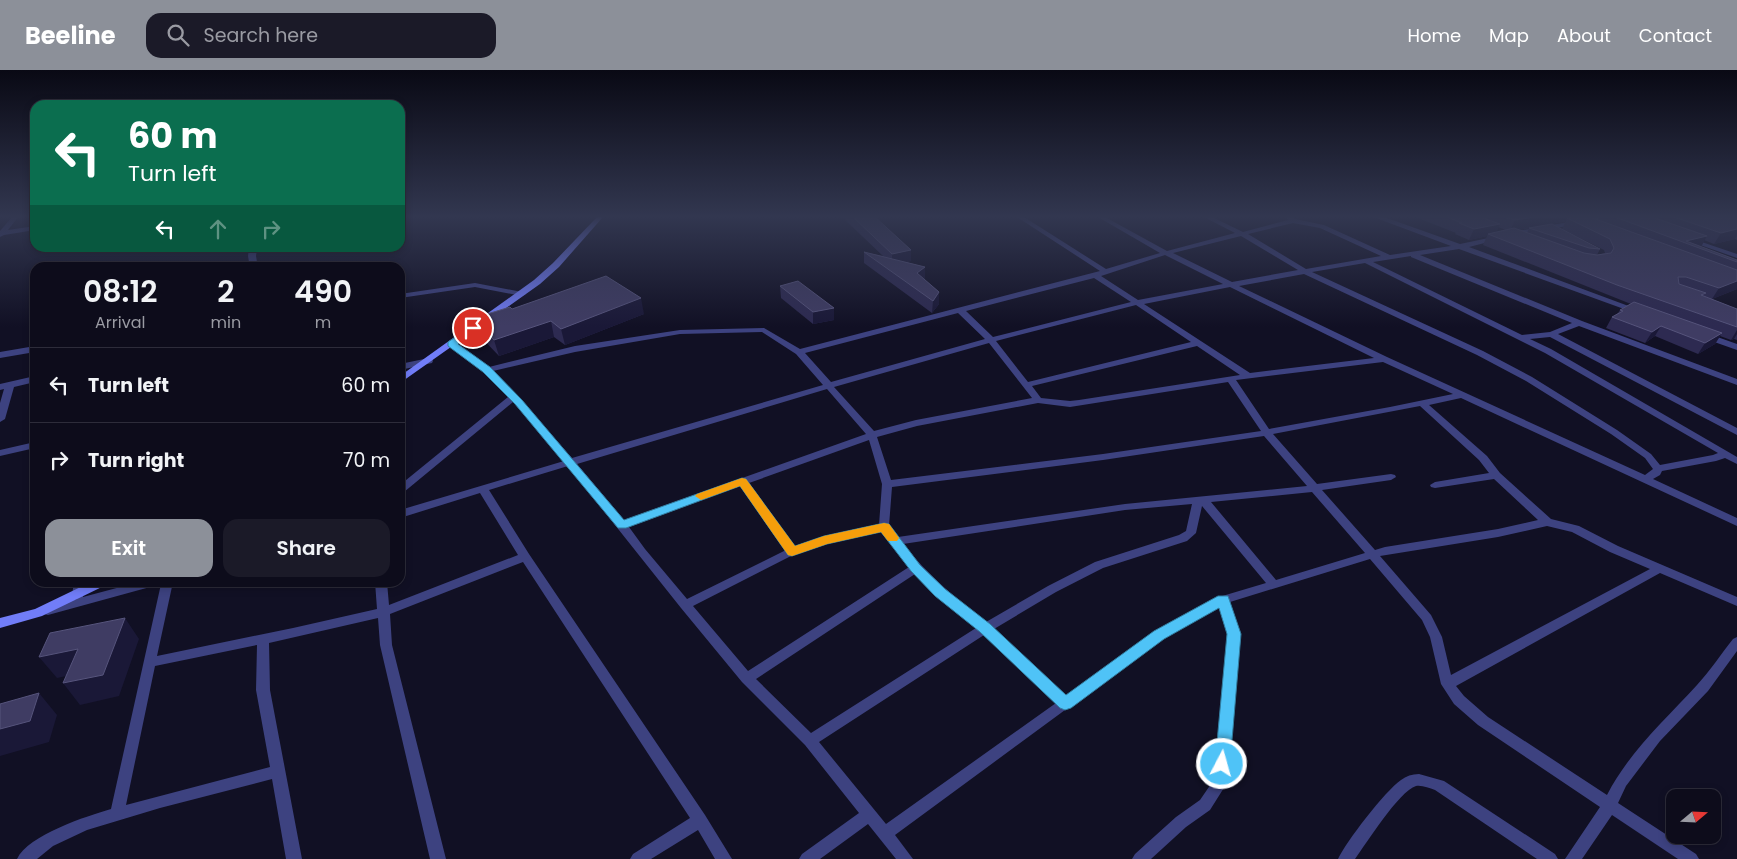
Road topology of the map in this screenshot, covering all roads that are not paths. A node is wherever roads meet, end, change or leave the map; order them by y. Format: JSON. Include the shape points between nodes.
{"nodes":[{"id":1,"x":566,"y":254,"type":"edge"},
{"id":2,"x":1078,"y":254,"type":"edge"},
{"id":3,"x":1163,"y":254,"type":"edge"},
{"id":4,"x":1168,"y":254,"type":"edge"},
{"id":5,"x":1275,"y":254,"type":"edge"},
{"id":6,"x":1381,"y":254,"type":"edge"},
{"id":7,"x":1413,"y":254,"type":"joint"},
{"id":8,"x":1478,"y":254,"type":"edge"},
{"id":9,"x":1390,"y":258,"type":"junction"},
{"id":10,"x":1366,"y":261,"type":"junction"},
{"id":11,"x":1106,"y":272,"type":"junction"},
{"id":12,"x":1306,"y":272,"type":"junction"},
{"id":13,"x":1095,"y":275,"type":"junction"},
{"id":14,"x":1230,"y":285,"type":"junction"},
{"id":15,"x":522,"y":294,"type":"junction"},
{"id":16,"x":405,"y":295,"type":"edge"},
{"id":17,"x":1136,"y":303,"type":"junction"},
{"id":18,"x":960,"y":310,"type":"junction"},
{"id":19,"x":1644,"y":314,"type":"edge"},
{"id":20,"x":1579,"y":323,"type":"junction"},
{"id":21,"x":1551,"y":334,"type":"junction"},
{"id":22,"x":1700,"y":334,"type":"edge"},
{"id":23,"x":1521,"y":337,"type":"junction"},
{"id":24,"x":992,"y":340,"type":"junction"},
{"id":25,"x":452,"y":344,"type":"junction"},
{"id":26,"x":1198,"y":344,"type":"junction"},
{"id":27,"x":1737,"y":347,"type":"edge"},
{"id":28,"x":30,"y":350,"type":"edge"},
{"id":29,"x":798,"y":352,"type":"junction"},
{"id":30,"x":0,"y":355,"type":"edge"},
{"id":31,"x":1384,"y":359,"type":"junction"},
{"id":32,"x":430,"y":361,"type":"junction"},
{"id":33,"x":405,"y":366,"type":"edge"},
{"id":34,"x":486,"y":370,"type":"junction"},
{"id":35,"x":1248,"y":376,"type":"junction"},
{"id":36,"x":405,"y":377,"type":"edge"},
{"id":37,"x":1231,"y":379,"type":"junction"},
{"id":38,"x":30,"y":381,"type":"edge"},
{"id":39,"x":1737,"y":382,"type":"edge"},
{"id":40,"x":10,"y":384,"type":"junction"},
{"id":41,"x":1027,"y":385,"type":"junction"},
{"id":42,"x":829,"y":386,"type":"junction"},
{"id":43,"x":0,"y":387,"type":"edge"},
{"id":44,"x":1462,"y":395,"type":"junction"},
{"id":45,"x":513,"y":397,"type":"junction"},
{"id":46,"x":1038,"y":400,"type":"junction"},
{"id":47,"x":1422,"y":404,"type":"junction"},
{"id":48,"x":0,"y":418,"type":"edge"},
{"id":49,"x":1737,"y":432,"type":"edge"},
{"id":50,"x":1267,"y":433,"type":"junction"},
{"id":51,"x":872,"y":435,"type":"junction"},
{"id":52,"x":30,"y":446,"type":"edge"},
{"id":53,"x":0,"y":453,"type":"edge"},
{"id":54,"x":1724,"y":454,"type":"junction"},
{"id":55,"x":1737,"y":461,"type":"edge"},
{"id":56,"x":572,"y":463,"type":"junction"},
{"id":57,"x":1658,"y":469,"type":"junction"},
{"id":58,"x":1496,"y":475,"type":"junction"},
{"id":59,"x":1391,"y":478,"type":"dead end"},
{"id":60,"x":1645,"y":480,"type":"junction"},
{"id":61,"x":742,"y":481,"type":"junction"},
{"id":62,"x":887,"y":484,"type":"junction"},
{"id":63,"x":1435,"y":485,"type":"dead end"},
{"id":64,"x":405,"y":486,"type":"edge"},
{"id":65,"x":1313,"y":488,"type":"junction"},
{"id":66,"x":483,"y":489,"type":"junction"},
{"id":67,"x":1200,"y":500,"type":"junction"},
{"id":68,"x":405,"y":512,"type":"edge"},
{"id":69,"x":1547,"y":522,"type":"junction"},
{"id":70,"x":1737,"y":522,"type":"edge"},
{"id":71,"x":622,"y":525,"type":"junction"},
{"id":72,"x":884,"y":527,"type":"junction"},
{"id":73,"x":895,"y":541,"type":"junction"},
{"id":74,"x":792,"y":552,"type":"junction"},
{"id":75,"x":1373,"y":555,"type":"junction"},
{"id":76,"x":525,"y":556,"type":"junction"},
{"id":77,"x":916,"y":568,"type":"junction"},
{"id":78,"x":1659,"y":569,"type":"junction"},
{"id":79,"x":1273,"y":584,"type":"junction"},
{"id":80,"x":79,"y":587,"type":"edge"},
{"id":81,"x":93,"y":587,"type":"edge"},
{"id":82,"x":137,"y":587,"type":"edge"},
{"id":83,"x":166,"y":587,"type":"edge"},
{"id":84,"x":381,"y":587,"type":"edge"},
{"id":85,"x":78,"y":595,"type":"junction"},
{"id":86,"x":1223,"y":600,"type":"junction"},
{"id":87,"x":1737,"y":602,"type":"edge"},
{"id":88,"x":685,"y":605,"type":"junction"},
{"id":89,"x":383,"y":612,"type":"junction"},
{"id":90,"x":38,"y":613,"type":"junction"},
{"id":91,"x":0,"y":623,"type":"edge"},
{"id":92,"x":985,"y":628,"type":"junction"},
{"id":93,"x":263,"y":638,"type":"junction"},
{"id":94,"x":1737,"y":642,"type":"edge"},
{"id":95,"x":150,"y":662,"type":"junction"},
{"id":96,"x":747,"y":678,"type":"junction"},
{"id":97,"x":1447,"y":684,"type":"junction"},
{"id":98,"x":1065,"y":704,"type":"junction"},
{"id":99,"x":810,"y":741,"type":"junction"},
{"id":100,"x":278,"y":771,"type":"junction"},
{"id":101,"x":1610,"y":805,"type":"junction"},
{"id":102,"x":117,"y":814,"type":"junction"},
{"id":103,"x":870,"y":815,"type":"junction"},
{"id":104,"x":700,"y":820,"type":"junction"},
{"id":105,"x":886,"y":833,"type":"junction"},
{"id":106,"x":25,"y":859,"type":"edge"},
{"id":107,"x":294,"y":859,"type":"edge"},
{"id":108,"x":438,"y":859,"type":"edge"},
{"id":109,"x":638,"y":859,"type":"edge"},
{"id":110,"x":724,"y":859,"type":"edge"},
{"id":111,"x":807,"y":859,"type":"edge"},
{"id":112,"x":905,"y":859,"type":"edge"},
{"id":113,"x":1140,"y":859,"type":"edge"},
{"id":114,"x":1346,"y":859,"type":"edge"},
{"id":115,"x":1550,"y":859,"type":"edge"},
{"id":116,"x":1573,"y":859,"type":"edge"},
{"id":117,"x":1691,"y":859,"type":"edge"}],
"edges":[{"from":1,"to":15,"type":"main road"},
{"from":2,"to":11,"type":"street"},
{"from":3,"to":11,"type":"street"},
{"from":4,"to":14,"type":"street"},
{"from":5,"to":12,"type":"street"},
{"from":6,"to":9,"type":"street"},
{"from":7,"to":9,"type":"street"},
{"from":7,"to":20,"type":"street"},
{"from":8,"to":19,"type":"street"},
{"from":9,"to":10,"type":"street"},
{"from":10,"to":12,"type":"street"},
{"from":10,"to":23,"type":"street"},
{"from":11,"to":13,"type":"street"},
{"from":12,"to":14,"type":"street"},
{"from":12,"to":57,"type":"street","via":[[1530,379],[1614,432],[1648,456]]},
{"from":13,"to":17,"type":"street"},
{"from":13,"to":18,"type":"street"},
{"from":14,"to":17,"type":"street"},
{"from":14,"to":31,"type":"street"},
{"from":15,"to":16,"type":"street","via":[[475,285]]},
{"from":15,"to":25,"type":"main road"},
{"from":17,"to":24,"type":"street"},
{"from":17,"to":26,"type":"street"},
{"from":18,"to":24,"type":"street"},
{"from":18,"to":29,"type":"street"},
{"from":20,"to":21,"type":"street"},
{"from":20,"to":39,"type":"street"},
{"from":21,"to":23,"type":"street"},
{"from":21,"to":49,"type":"street"},
{"from":22,"to":27,"type":"street"},
{"from":23,"to":54,"type":"street"},
{"from":24,"to":41,"type":"street"},
{"from":24,"to":42,"type":"street"},
{"from":25,"to":32,"type":"main road"},
{"from":25,"to":34,"type":"street"},
{"from":26,"to":35,"type":"street"},
{"from":26,"to":41,"type":"street"},
{"from":28,"to":30,"type":"street"},
{"from":29,"to":34,"type":"street","via":[[764,330],[680,332],[575,349]]},
{"from":29,"to":42,"type":"street"},
{"from":31,"to":35,"type":"street"},
{"from":31,"to":44,"type":"street"},
{"from":32,"to":33,"type":"street"},
{"from":32,"to":36,"type":"main road"},
{"from":34,"to":45,"type":"street"},
{"from":35,"to":37,"type":"street"},
{"from":37,"to":46,"type":"street","via":[[1070,404]]},
{"from":37,"to":50,"type":"street"},
{"from":38,"to":40,"type":"street"},
{"from":40,"to":43,"type":"street"},
{"from":40,"to":48,"type":"street"},
{"from":41,"to":46,"type":"street"},
{"from":42,"to":51,"type":"street"},
{"from":42,"to":56,"type":"street"},
{"from":44,"to":47,"type":"street"},
{"from":44,"to":60,"type":"street"},
{"from":45,"to":56,"type":"street"},
{"from":45,"to":64,"type":"street"},
{"from":46,"to":51,"type":"street","via":[[916,423]]},
{"from":47,"to":50,"type":"street"},
{"from":47,"to":58,"type":"street","via":[[1484,458]]},
{"from":50,"to":62,"type":"street"},
{"from":50,"to":65,"type":"street"},
{"from":51,"to":61,"type":"street"},
{"from":51,"to":62,"type":"street"},
{"from":52,"to":53,"type":"street"},
{"from":54,"to":55,"type":"street"},
{"from":54,"to":57,"type":"street"},
{"from":56,"to":66,"type":"street"},
{"from":56,"to":71,"type":"street"},
{"from":57,"to":60,"type":"street"},
{"from":58,"to":63,"type":"street"},
{"from":58,"to":69,"type":"street"},
{"from":59,"to":65,"type":"street"},
{"from":60,"to":70,"type":"street"},
{"from":61,"to":71,"type":"street"},
{"from":61,"to":74,"type":"street"},
{"from":62,"to":72,"type":"street"},
{"from":65,"to":67,"type":"street"},
{"from":65,"to":75,"type":"street"},
{"from":66,"to":68,"type":"street"},
{"from":66,"to":76,"type":"street"},
{"from":67,"to":73,"type":"street","via":[[1125,507]]},
{"from":67,"to":79,"type":"street"},
{"from":67,"to":92,"type":"street","via":[[1191,533],[1099,564]]},
{"from":69,"to":75,"type":"street"},
{"from":69,"to":78,"type":"street","via":[[1575,529]]},
{"from":71,"to":88,"type":"street"},
{"from":72,"to":73,"type":"street"},
{"from":72,"to":74,"type":"street"},
{"from":73,"to":77,"type":"street"},
{"from":74,"to":88,"type":"street"},
{"from":75,"to":79,"type":"street"},
{"from":75,"to":97,"type":"street","via":[[1427,618],[1436,637]]},
{"from":76,"to":89,"type":"street"},
{"from":76,"to":104,"type":"street"},
{"from":77,"to":92,"type":"street"},
{"from":77,"to":96,"type":"street"},
{"from":78,"to":87,"type":"street"},
{"from":78,"to":97,"type":"street"},
{"from":79,"to":86,"type":"street"},
{"from":80,"to":85,"type":"street"},
{"from":81,"to":85,"type":"main road"},
{"from":82,"to":90,"type":"street"},
{"from":83,"to":95,"type":"street"},
{"from":84,"to":89,"type":"street"},
{"from":85,"to":90,"type":"main road"},
{"from":86,"to":98,"type":"street","via":[[1159,635]]},
{"from":86,"to":113,"type":"street","via":[[1234,634],[1220,783],[1205,805]]},
{"from":88,"to":96,"type":"street"},
{"from":89,"to":93,"type":"street"},
{"from":89,"to":108,"type":"street","via":[[386,645]]},
{"from":90,"to":91,"type":"main road"},
{"from":92,"to":98,"type":"street"},
{"from":92,"to":99,"type":"street"},
{"from":93,"to":95,"type":"street"},
{"from":93,"to":100,"type":"street","via":[[264,690]]},
{"from":94,"to":101,"type":"street","via":[[1703,687],[1655,737],[1621,782]]},
{"from":95,"to":102,"type":"street"},
{"from":96,"to":99,"type":"street"},
{"from":97,"to":101,"type":"street","via":[[1459,700],[1483,721]]},
{"from":98,"to":105,"type":"street"},
{"from":99,"to":103,"type":"street"},
{"from":100,"to":102,"type":"street"},
{"from":100,"to":107,"type":"street"},
{"from":101,"to":116,"type":"street"},
{"from":101,"to":117,"type":"street"},
{"from":102,"to":106,"type":"street","via":[[84,824],[48,841]]},
{"from":103,"to":105,"type":"street"},
{"from":103,"to":111,"type":"street"},
{"from":104,"to":109,"type":"street"},
{"from":104,"to":110,"type":"street"},
{"from":105,"to":112,"type":"street"},
{"from":114,"to":115,"type":"street","via":[[1395,794],[1410,781],[1419,780],[1439,785]]}]}
